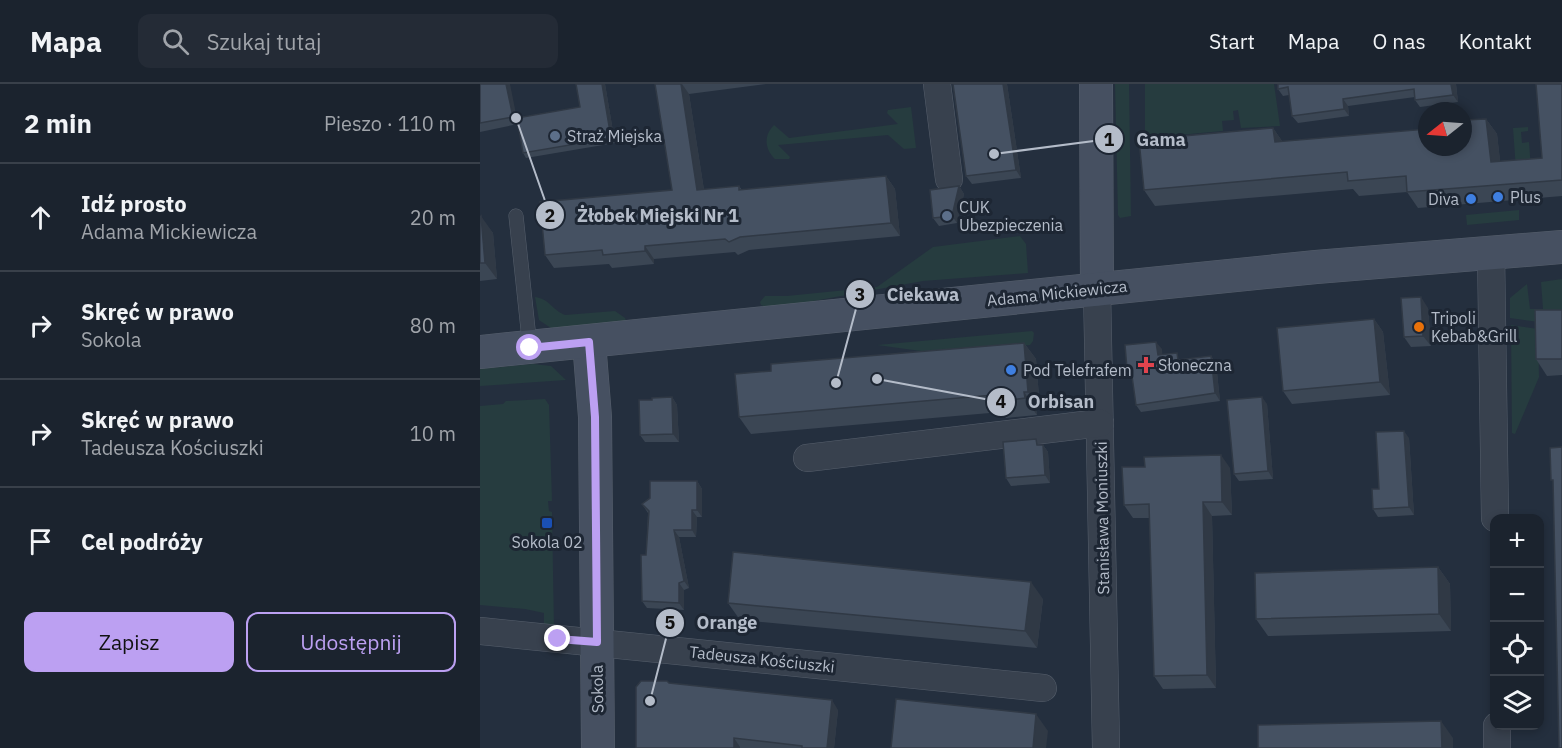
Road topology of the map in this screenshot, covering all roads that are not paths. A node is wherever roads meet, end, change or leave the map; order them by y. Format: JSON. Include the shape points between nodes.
{"nodes":[{"id":1,"x":937,"y":84,"type":"edge"},
{"id":2,"x":1096,"y":84,"type":"edge"},
{"id":3,"x":949,"y":179,"type":"dead end"},
{"id":4,"x":516,"y":216,"type":"dead end"},
{"id":5,"x":1562,"y":247,"type":"edge"},
{"id":6,"x":1491,"y":252,"type":"junction"},
{"id":7,"x":1098,"y":289,"type":"junction"},
{"id":8,"x":589,"y":342,"type":"junction"},
{"id":9,"x":530,"y":348,"type":"junction"},
{"id":10,"x":480,"y":352,"type":"edge"},
{"id":11,"x":1100,"y":423,"type":"junction"},
{"id":12,"x":807,"y":458,"type":"dead end"},
{"id":13,"x":1495,"y":514,"type":"edge"},
{"id":14,"x":480,"y":631,"type":"edge"},
{"id":15,"x":597,"y":642,"type":"junction"},
{"id":16,"x":1043,"y":688,"type":"dead end"},
{"id":17,"x":1497,"y":730,"type":"edge"},
{"id":18,"x":598,"y":748,"type":"edge"},
{"id":19,"x":1106,"y":748,"type":"edge"},
{"id":20,"x":1497,"y":748,"type":"edge"}],
"edges":[{"from":1,"to":3,"type":"street"},
{"from":2,"to":7,"type":"street"},
{"from":4,"to":9,"type":"lane"},
{"from":5,"to":6,"type":"street","name":"Adama Mickiewicza"},
{"from":6,"to":7,"type":"street","name":"Adama Mickiewicza"},
{"from":6,"to":13,"type":"street"},
{"from":7,"to":8,"type":"street","name":"Adama Mickiewicza"},
{"from":7,"to":11,"type":"street","name":"Stanisława Moniuszki"},
{"from":8,"to":9,"type":"street","name":"Adama Mickiewicza"},
{"from":8,"to":15,"type":"street","name":"Sokola","via":[[595,417]]},
{"from":9,"to":10,"type":"street","name":"Adama Mickiewicza"},
{"from":11,"to":12,"type":"street"},
{"from":11,"to":19,"type":"street","name":"Stanisława Moniuszki"},
{"from":14,"to":15,"type":"street","name":"Tadeusza Kościuszki"},
{"from":15,"to":16,"type":"street","name":"Tadeusza Kościuszki"},
{"from":15,"to":18,"type":"street","name":"Sokola"},
{"from":17,"to":20,"type":"street"}]}
